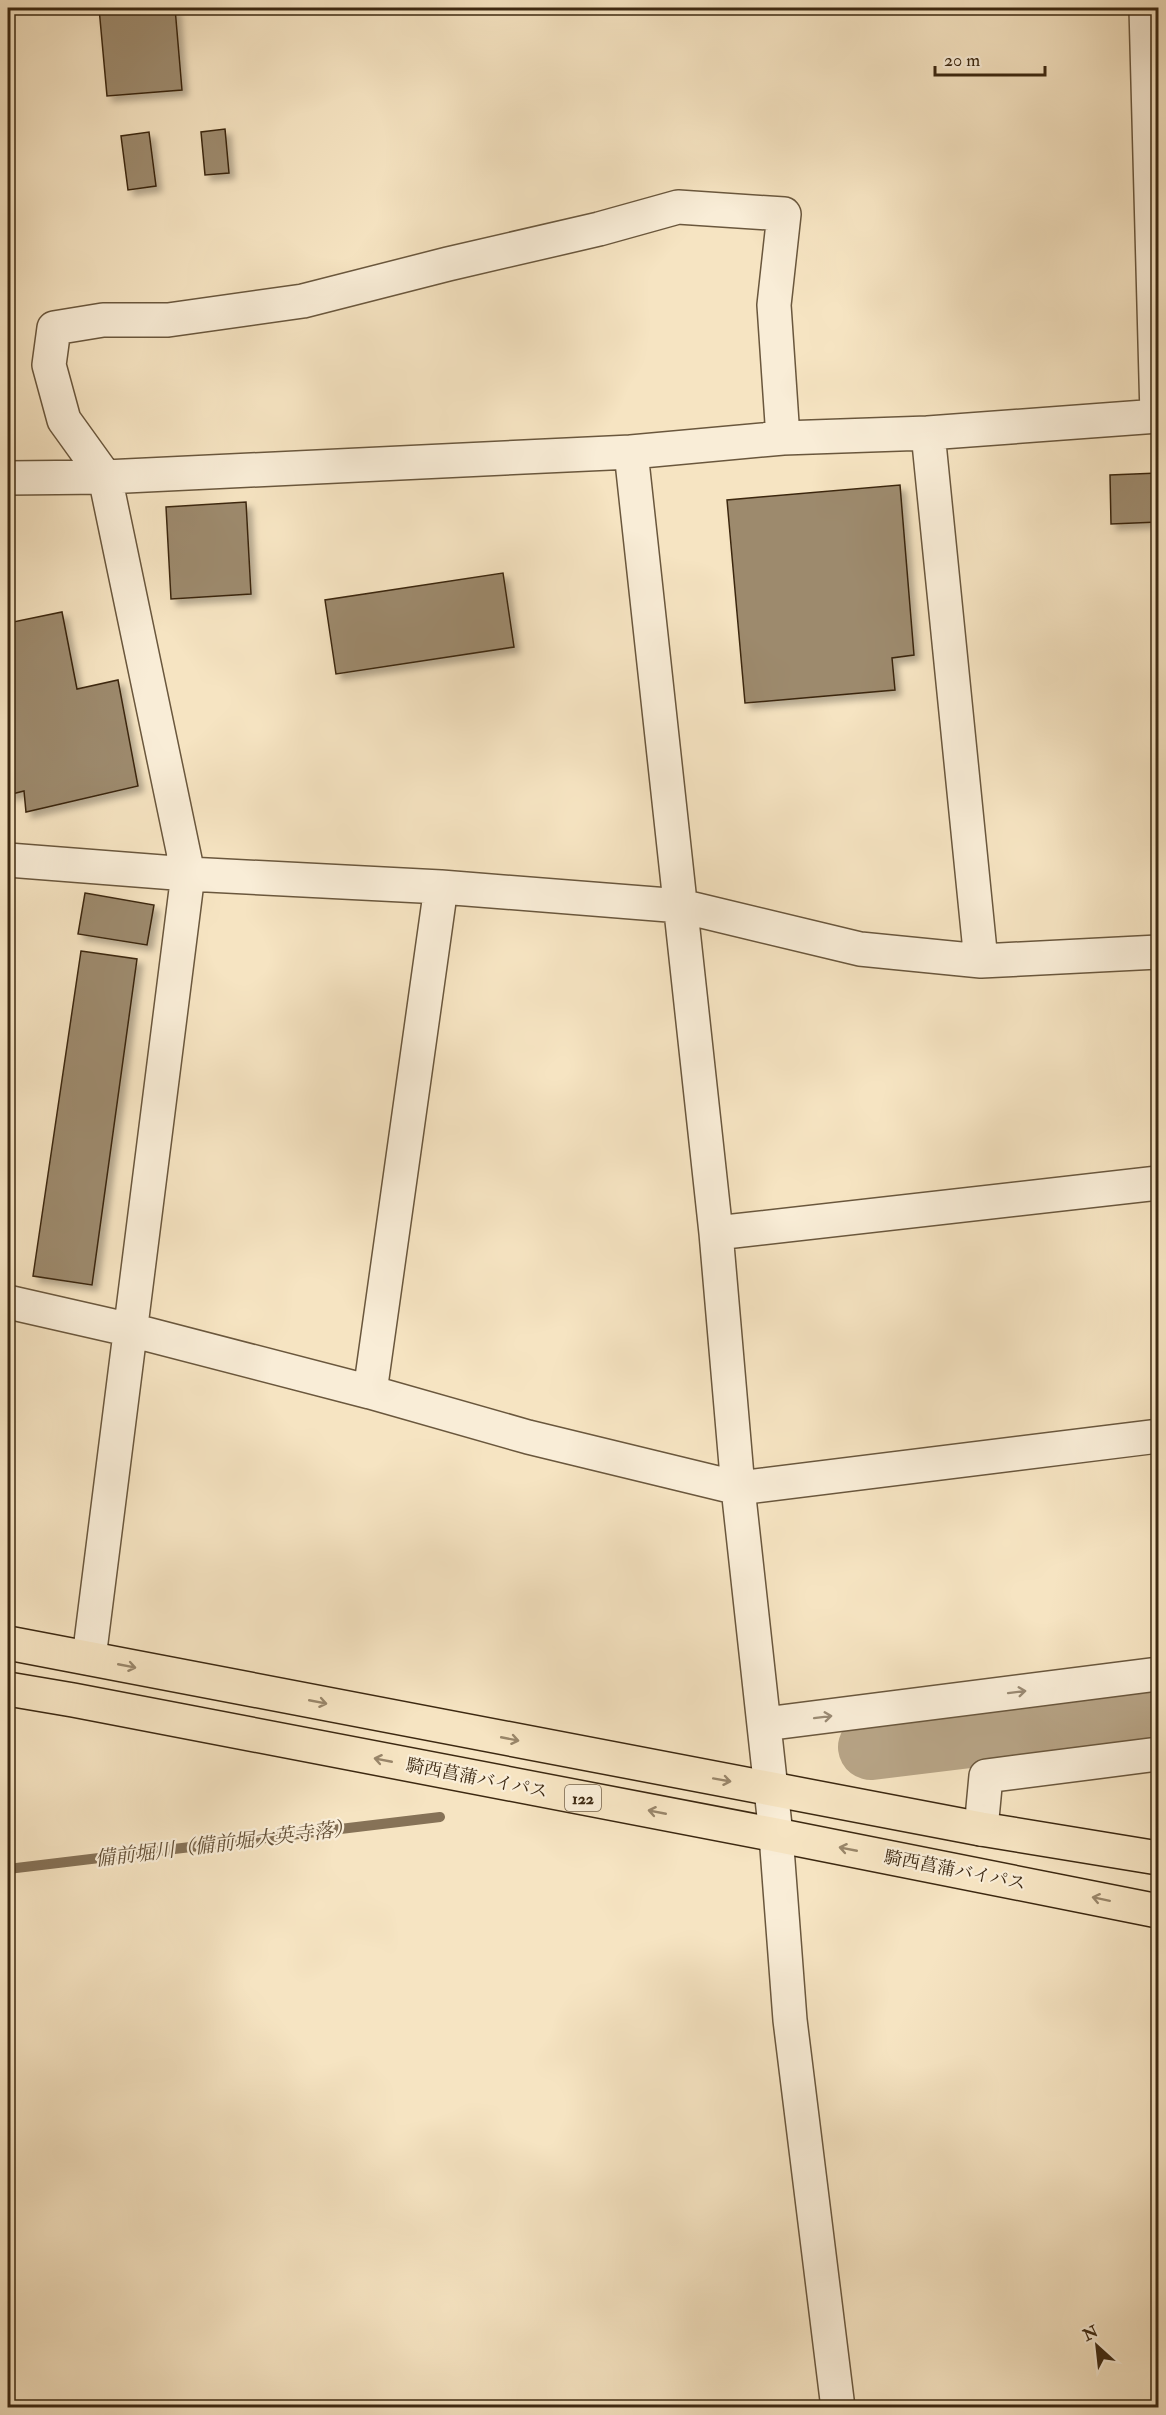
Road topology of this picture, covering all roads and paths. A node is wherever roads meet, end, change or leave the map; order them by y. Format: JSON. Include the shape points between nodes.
{"nodes":[{"id":1,"x":1146,"y":8,"type":"edge"},
{"id":2,"x":1158,"y":416,"type":"edge"},
{"id":3,"x":928,"y":433,"type":"junction"},
{"id":4,"x":783,"y":438,"type":"junction"},
{"id":5,"x":631,"y":452,"type":"junction"},
{"id":6,"x":105,"y":477,"type":"junction"},
{"id":7,"x":8,"y":478,"type":"edge"},
{"id":8,"x":8,"y":860,"type":"edge"},
{"id":9,"x":188,"y":874,"type":"junction"},
{"id":10,"x":441,"y":887,"type":"junction"},
{"id":11,"x":681,"y":906,"type":"junction"},
{"id":12,"x":1158,"y":952,"type":"edge"},
{"id":13,"x":981,"y":961,"type":"junction"},
{"id":14,"x":1158,"y":1183,"type":"edge"},
{"id":15,"x":716,"y":1233,"type":"junction"},
{"id":16,"x":8,"y":1302,"type":"edge"},
{"id":17,"x":131,"y":1330,"type":"junction"},
{"id":18,"x":370,"y":1392,"type":"junction"},
{"id":19,"x":1158,"y":1436,"type":"edge"},
{"id":20,"x":738,"y":1488,"type":"junction"},
{"id":21,"x":8,"y":1643,"type":"edge"},
{"id":22,"x":89,"y":1659,"type":"junction"},
{"id":23,"x":1158,"y":1674,"type":"edge"},
{"id":24,"x":8,"y":1689,"type":"edge"},
{"id":25,"x":765,"y":1724,"type":"junction"},
{"id":26,"x":1158,"y":1754,"type":"edge"},
{"id":27,"x":770,"y":1788,"type":"junction"},
{"id":28,"x":981,"y":1829,"type":"junction"},
{"id":29,"x":776,"y":1835,"type":"junction"},
{"id":30,"x":1158,"y":1858,"type":"edge"},
{"id":31,"x":1158,"y":1911,"type":"edge"},
{"id":32,"x":838,"y":2408,"type":"edge"}],
"edges":[{"from":1,"to":2,"type":"street"},
{"from":2,"to":3,"type":"street"},
{"from":3,"to":4,"type":"street"},
{"from":3,"to":13,"type":"street"},
{"from":4,"to":5,"type":"street"},
{"from":4,"to":6,"type":"street","via":[[774,305],[784,214],[678,207],[303,301],[168,320],[103,320],[54,328],[49,365],[64,420]]},
{"from":5,"to":6,"type":"street"},
{"from":5,"to":11,"type":"street"},
{"from":6,"to":7,"type":"street"},
{"from":6,"to":9,"type":"street"},
{"from":8,"to":9,"type":"street"},
{"from":9,"to":10,"type":"street"},
{"from":9,"to":17,"type":"street"},
{"from":10,"to":11,"type":"street"},
{"from":10,"to":18,"type":"street"},
{"from":11,"to":13,"type":"street","via":[[860,949]]},
{"from":11,"to":15,"type":"street"},
{"from":12,"to":13,"type":"street"},
{"from":14,"to":15,"type":"street"},
{"from":15,"to":20,"type":"street"},
{"from":16,"to":17,"type":"street"},
{"from":17,"to":18,"type":"street"},
{"from":17,"to":22,"type":"street"},
{"from":18,"to":20,"type":"street","via":[[528,1437]]},
{"from":19,"to":20,"type":"street"},
{"from":20,"to":25,"type":"street"},
{"from":21,"to":22,"type":"highway"},
{"from":22,"to":27,"type":"highway","one_way":true},
{"from":25,"to":23,"type":"street","one_way":true},
{"from":29,"to":24,"type":"highway","name":"騎西菖蒲バイパス","number":"122","one_way":true},
{"from":25,"to":27,"type":"street"},
{"from":26,"to":28,"type":"street","via":[[986,1776]]},
{"from":27,"to":28,"type":"highway"},
{"from":27,"to":29,"type":"street"},
{"from":28,"to":30,"type":"highway"},
{"from":31,"to":29,"type":"highway","name":"騎西菖蒲バイパス","number":"122","one_way":true},
{"from":29,"to":32,"type":"street","via":[[790,2020]]}]}
